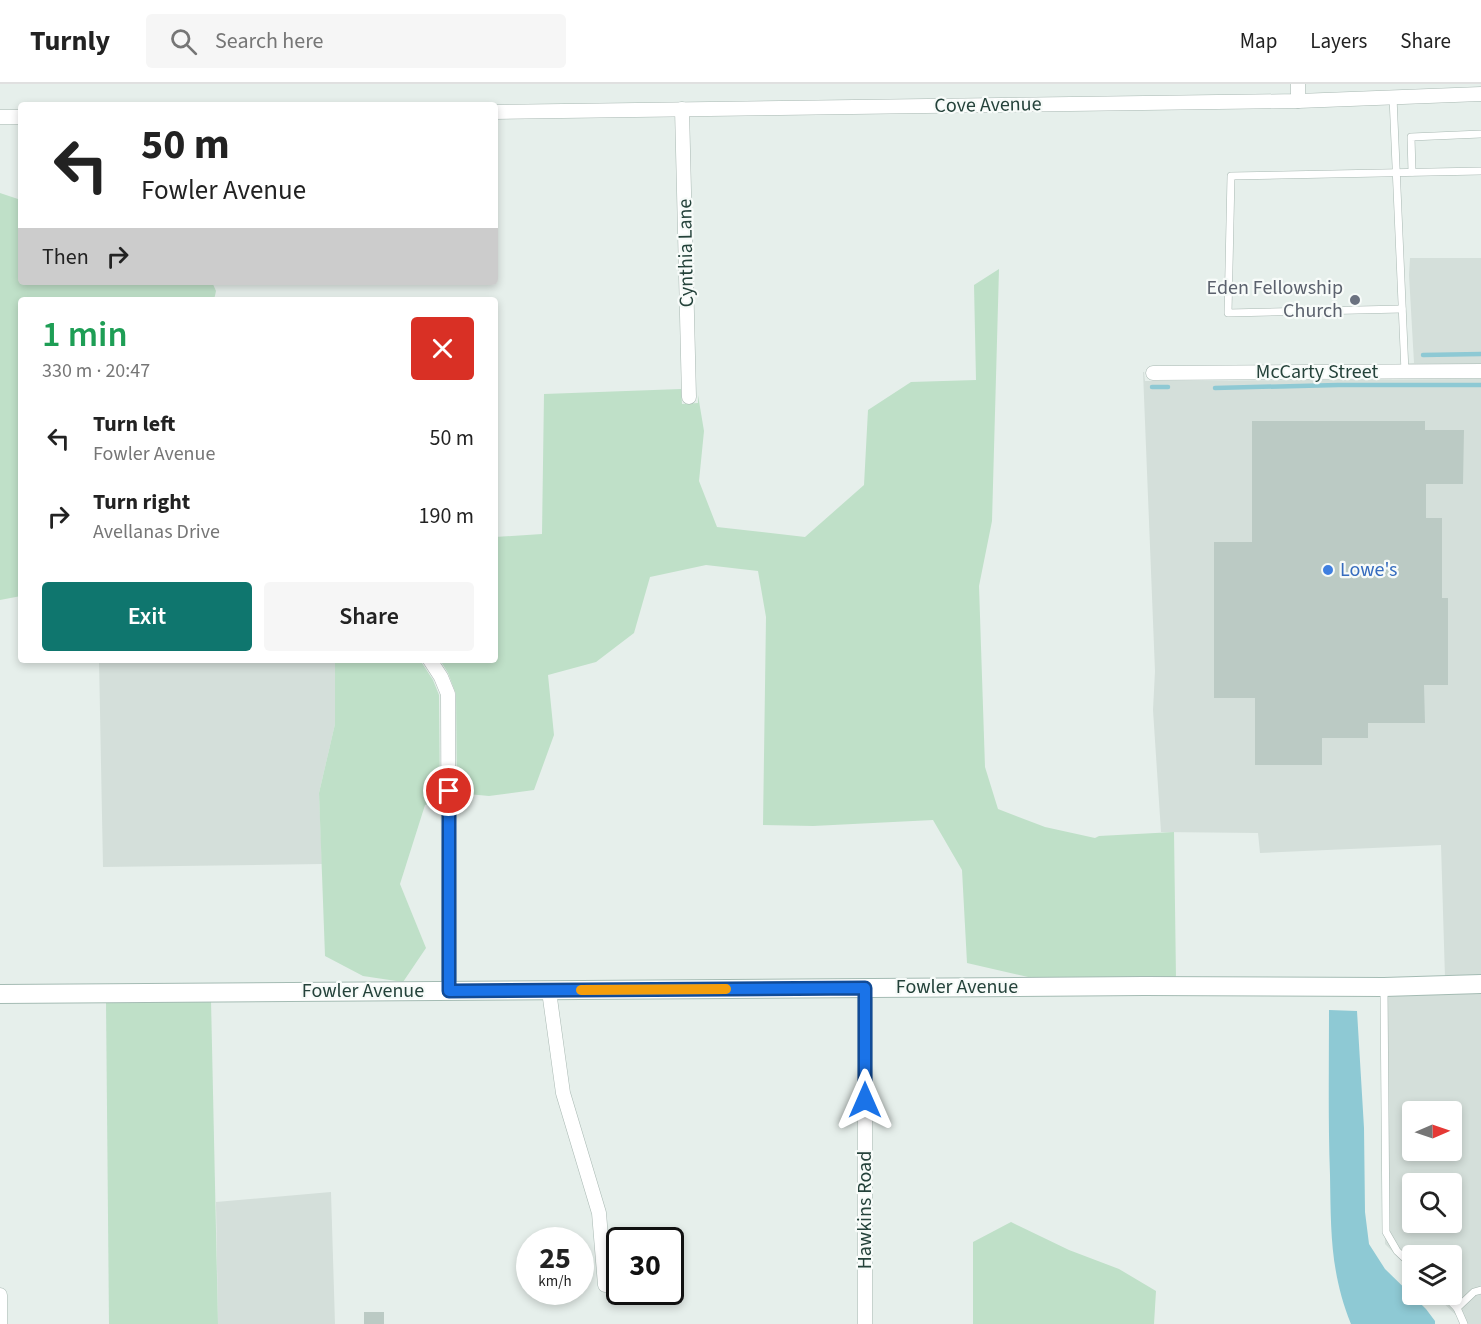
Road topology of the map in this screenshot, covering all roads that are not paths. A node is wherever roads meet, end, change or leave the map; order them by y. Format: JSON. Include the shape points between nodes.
{"nodes":[{"id":1,"x":1298,"y":84,"type":"edge"},
{"id":2,"x":1481,"y":94,"type":"edge"},
{"id":3,"x":1393,"y":97,"type":"junction"},
{"id":4,"x":1298,"y":101,"type":"junction"},
{"id":5,"x":682,"y":110,"type":"junction"},
{"id":6,"x":498,"y":112,"type":"edge"},
{"id":7,"x":0,"y":117,"type":"edge"},
{"id":8,"x":18,"y":117,"type":"edge"},
{"id":9,"x":1481,"y":134,"type":"edge"},
{"id":10,"x":1481,"y":171,"type":"edge"},
{"id":11,"x":1396,"y":172,"type":"junction"},
{"id":12,"x":1412,"y":172,"type":"junction"},
{"id":13,"x":1402,"y":309,"type":"junction"},
{"id":14,"x":1405,"y":372,"type":"junction"},
{"id":15,"x":1481,"y":372,"type":"edge"},
{"id":16,"x":1153,"y":373,"type":"dead end"},
{"id":17,"x":689,"y":397,"type":"dead end"},
{"id":18,"x":432,"y":663,"type":"edge"},
{"id":19,"x":1481,"y":984,"type":"edge"},
{"id":20,"x":1384,"y":987,"type":"junction"},
{"id":21,"x":865,"y":988,"type":"junction"},
{"id":22,"x":449,"y":991,"type":"junction"},
{"id":23,"x":549,"y":991,"type":"junction"},
{"id":24,"x":0,"y":994,"type":"edge"},
{"id":25,"x":1402,"y":1256,"type":"edge"},
{"id":26,"x":605,"y":1285,"type":"dead end"},
{"id":27,"x":1481,"y":1290,"type":"edge"},
{"id":28,"x":0,"y":1295,"type":"edge"},
{"id":29,"x":1455,"y":1305,"type":"edge"},
{"id":30,"x":1458,"y":1308,"type":"junction"},
{"id":31,"x":0,"y":1324,"type":"edge"},
{"id":32,"x":865,"y":1324,"type":"edge"},
{"id":33,"x":1464,"y":1324,"type":"edge"}],
"edges":[{"from":1,"to":4,"type":"street"},
{"from":2,"to":3,"type":"street","name":"Cove Avenue"},
{"from":3,"to":4,"type":"street","name":"Cove Avenue"},
{"from":3,"to":11,"type":"lane"},
{"from":4,"to":5,"type":"street","name":"Cove Avenue"},
{"from":5,"to":6,"type":"street","name":"Cove Avenue"},
{"from":5,"to":17,"type":"street","name":"Cynthia Lane"},
{"from":7,"to":8,"type":"street"},
{"from":9,"to":12,"type":"lane","via":[[1411,137]]},
{"from":10,"to":12,"type":"lane"},
{"from":11,"to":12,"type":"lane"},
{"from":11,"to":13,"type":"lane"},
{"from":11,"to":13,"type":"lane","via":[[1231,176],[1228,313]]},
{"from":13,"to":14,"type":"lane"},
{"from":14,"to":15,"type":"street","name":"McCarty Street"},
{"from":14,"to":16,"type":"street","name":"McCarty Street"},
{"from":18,"to":22,"type":"street","via":[[448,694]]},
{"from":19,"to":20,"type":"street","name":"Fowler Avenue"},
{"from":20,"to":21,"type":"street","name":"Fowler Avenue"},
{"from":20,"to":25,"type":"lane","via":[[1386,1232]]},
{"from":21,"to":23,"type":"street","name":"Fowler Avenue"},
{"from":21,"to":32,"type":"street","name":"Hawkins Road"},
{"from":22,"to":23,"type":"street","name":"Fowler Avenue"},
{"from":22,"to":24,"type":"street","name":"Fowler Avenue"},
{"from":23,"to":26,"type":"street","via":[[563,1093],[599,1213]]},
{"from":27,"to":30,"type":"lane"},
{"from":28,"to":31,"type":"street"},
{"from":29,"to":30,"type":"lane"},
{"from":30,"to":33,"type":"lane"}]}
